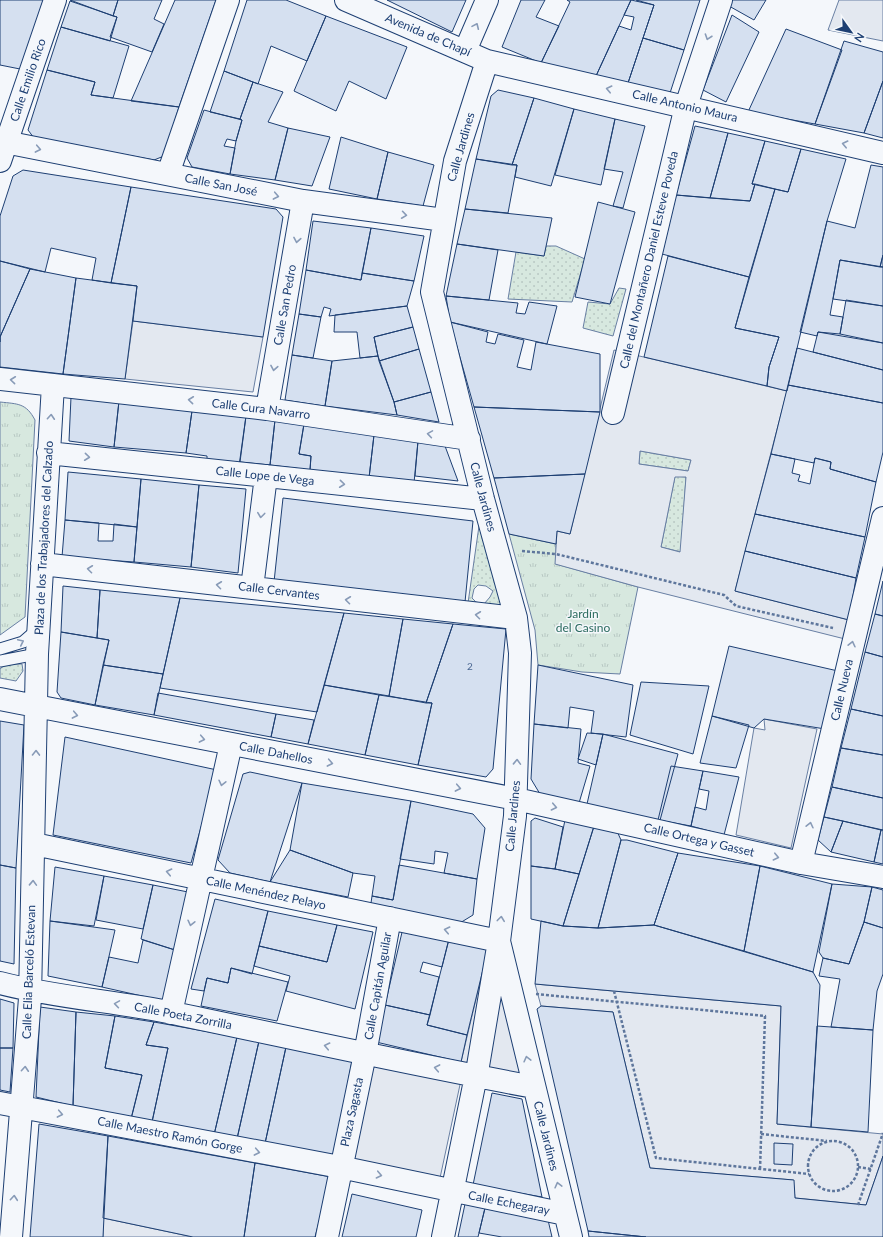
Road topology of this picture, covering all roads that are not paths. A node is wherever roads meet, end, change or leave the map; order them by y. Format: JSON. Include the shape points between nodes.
{"nodes":[{"id":1,"x":55,"y":0,"type":"edge"},
{"id":2,"x":228,"y":0,"type":"edge"},
{"id":3,"x":346,"y":0,"type":"edge"},
{"id":4,"x":487,"y":0,"type":"edge"},
{"id":5,"x":721,"y":0,"type":"edge"},
{"id":6,"x":465,"y":51,"type":"junction"},
{"id":7,"x":487,"y":61,"type":"junction"},
{"id":8,"x":686,"y":106,"type":"junction"},
{"id":9,"x":2,"y":148,"type":"edge"},
{"id":10,"x":883,"y":153,"type":"edge"},
{"id":11,"x":168,"y":174,"type":"junction"},
{"id":12,"x":303,"y":201,"type":"junction"},
{"id":13,"x":444,"y":220,"type":"junction"},
{"id":14,"x":0,"y":379,"type":"edge"},
{"id":15,"x":53,"y":385,"type":"junction"},
{"id":16,"x":267,"y":409,"type":"junction"},
{"id":17,"x":613,"y":413,"type":"dead end"},
{"id":18,"x":469,"y":439,"type":"junction"},
{"id":19,"x":48,"y":453,"type":"junction"},
{"id":20,"x":266,"y":476,"type":"junction"},
{"id":21,"x":482,"y":499,"type":"junction"},
{"id":22,"x":883,"y":518,"type":"edge"},
{"id":23,"x":42,"y":564,"type":"junction"},
{"id":24,"x":252,"y":588,"type":"junction"},
{"id":25,"x":516,"y":618,"type":"junction"},
{"id":26,"x":38,"y":629,"type":"junction"},
{"id":27,"x":0,"y":649,"type":"edge"},
{"id":28,"x":37,"y":654,"type":"junction"},
{"id":29,"x":0,"y":661,"type":"edge"},
{"id":30,"x":0,"y":699,"type":"edge"},
{"id":31,"x":36,"y":707,"type":"junction"},
{"id":32,"x":231,"y":744,"type":"junction"},
{"id":33,"x":516,"y":799,"type":"junction"},
{"id":34,"x":34,"y":844,"type":"junction"},
{"id":35,"x":801,"y":862,"type":"junction"},
{"id":36,"x":883,"y":877,"type":"edge"},
{"id":37,"x":201,"y":879,"type":"junction"},
{"id":38,"x":390,"y":918,"type":"junction"},
{"id":39,"x":498,"y":941,"type":"junction"},
{"id":40,"x":0,"y":984,"type":"edge"},
{"id":41,"x":30,"y":991,"type":"junction"},
{"id":42,"x":170,"y":1013,"type":"junction"},
{"id":43,"x":365,"y":1054,"type":"junction"},
{"id":44,"x":475,"y":1076,"type":"junction"},
{"id":45,"x":534,"y":1087,"type":"junction"},
{"id":46,"x":0,"y":1103,"type":"edge"},
{"id":47,"x":22,"y":1108,"type":"junction"},
{"id":48,"x":340,"y":1167,"type":"junction"},
{"id":49,"x":453,"y":1191,"type":"junction"},
{"id":50,"x":565,"y":1214,"type":"junction"},
{"id":51,"x":11,"y":1237,"type":"edge"},
{"id":52,"x":327,"y":1237,"type":"edge"},
{"id":53,"x":443,"y":1237,"type":"edge"},
{"id":54,"x":571,"y":1237,"type":"edge"}],
"edges":[{"from":1,"to":9,"type":"street","name":"Calle Emilio Rico"},
{"from":2,"to":11,"type":"street"},
{"from":3,"to":6,"type":"street","name":"Avenida de Chapí"},
{"from":6,"to":4,"type":"street","one_way":true},
{"from":5,"to":8,"type":"street","name":"Calle del Montañero Daniel Esteve Poveda","one_way":true},
{"from":6,"to":7,"type":"street","name":"Avenida de Chapí"},
{"from":8,"to":7,"type":"street","name":"Calle Antonio Maura","one_way":true},
{"from":7,"to":13,"type":"street","name":"Calle Jardines","via":[[455,161]]},
{"from":10,"to":8,"type":"street","name":"Calle Antonio Maura","one_way":true},
{"from":8,"to":17,"type":"street","name":"Calle del Montañero Daniel Esteve Poveda"},
{"from":9,"to":11,"type":"street","name":"Calle San José","one_way":true},
{"from":11,"to":12,"type":"street","name":"Calle San José","one_way":true},
{"from":12,"to":13,"type":"street","name":"Calle San José","one_way":true},
{"from":12,"to":16,"type":"street","name":"Calle San Pedro","one_way":true},
{"from":13,"to":18,"type":"street","name":"Calle Jardines","via":[[432,292]]},
{"from":15,"to":14,"type":"street","one_way":true},
{"from":16,"to":15,"type":"street","name":"Calle Cura Navarro","one_way":true},
{"from":19,"to":15,"type":"street","name":"Plaza de los Trabajadores del Calzado","one_way":true},
{"from":18,"to":16,"type":"street","name":"Calle Cura Navarro","one_way":true},
{"from":18,"to":21,"type":"street","name":"Calle Jardines"},
{"from":19,"to":20,"type":"street","name":"Calle Lope de Vega","one_way":true},
{"from":19,"to":23,"type":"street","name":"Plaza de los Trabajadores del Calzado"},
{"from":20,"to":21,"type":"street","name":"Calle Lope de Vega","one_way":true},
{"from":20,"to":24,"type":"street","one_way":true},
{"from":21,"to":25,"type":"street","name":"Calle Jardines"},
{"from":35,"to":22,"type":"street","name":"Calle Nueva","one_way":true},
{"from":24,"to":23,"type":"street","name":"Calle Cervantes","one_way":true},
{"from":23,"to":26,"type":"street","name":"Plaza de los Trabajadores del Calzado"},
{"from":25,"to":24,"type":"street","name":"Calle Cervantes","one_way":true},
{"from":33,"to":25,"type":"street","name":"Calle Jardines","one_way":true,"via":[[520,653]]},
{"from":27,"to":26,"type":"lane","one_way":true,"via":[[23,642]]},
{"from":26,"to":28,"type":"street","name":"Plaza de los Trabajadores del Calzado"},
{"from":28,"to":29,"type":"lane"},
{"from":28,"to":31,"type":"street","name":"Plaza de los Trabajadores del Calzado"},
{"from":30,"to":31,"type":"street"},
{"from":31,"to":32,"type":"street","name":"Calle Dahellos","one_way":true},
{"from":34,"to":31,"type":"street","name":"Calle Elia Barceló Estevan","one_way":true},
{"from":32,"to":33,"type":"street","name":"Calle Dahellos","one_way":true},
{"from":32,"to":37,"type":"street","one_way":true},
{"from":33,"to":35,"type":"street","name":"Calle Ortega y Gasset","one_way":true},
{"from":39,"to":33,"type":"street","name":"Calle Jardines","one_way":true},
{"from":37,"to":34,"type":"street","name":"Calle Menéndez Pelayo","one_way":true},
{"from":41,"to":34,"type":"street","name":"Calle Elia Barceló Estevan","one_way":true},
{"from":35,"to":36,"type":"street","name":"Calle Ortega y Gasset"},
{"from":37,"to":38,"type":"street","name":"Calle Menéndez Pelayo"},
{"from":37,"to":42,"type":"street","one_way":true},
{"from":39,"to":38,"type":"street","name":"Calle Menéndez Pelayo","one_way":true},
{"from":38,"to":43,"type":"street","name":"Calle Capitán Aguilar"},
{"from":39,"to":44,"type":"street","name":"Calle Jardines"},
{"from":45,"to":39,"type":"street","name":"Calle Jardines","one_way":true},
{"from":40,"to":41,"type":"street","name":"Calle Poeta Zorrilla"},
{"from":42,"to":41,"type":"street","name":"Calle Poeta Zorrilla","one_way":true},
{"from":47,"to":41,"type":"street","name":"Calle Elia Barceló Estevan","one_way":true},
{"from":43,"to":42,"type":"street","name":"Calle Poeta Zorrilla","one_way":true},
{"from":44,"to":43,"type":"street","one_way":true},
{"from":43,"to":48,"type":"street","name":"Plaza Sagasta"},
{"from":44,"to":45,"type":"street"},
{"from":44,"to":49,"type":"street","name":"Calle Jardines"},
{"from":50,"to":45,"type":"street","name":"Calle Jardines","one_way":true},
{"from":46,"to":47,"type":"street","name":"Calle Maestro Ramón Gorge"},
{"from":47,"to":48,"type":"street","name":"Calle Maestro Ramón Gorge","one_way":true},
{"from":51,"to":47,"type":"street","name":"Calle Elia Barceló Estevan","one_way":true},
{"from":48,"to":49,"type":"street","one_way":true},
{"from":48,"to":52,"type":"street"},
{"from":49,"to":50,"type":"street","name":"Calle Echegaray"},
{"from":49,"to":53,"type":"street","name":"Calle Jardines"},
{"from":50,"to":54,"type":"street","name":"Calle Jardines"}]}
